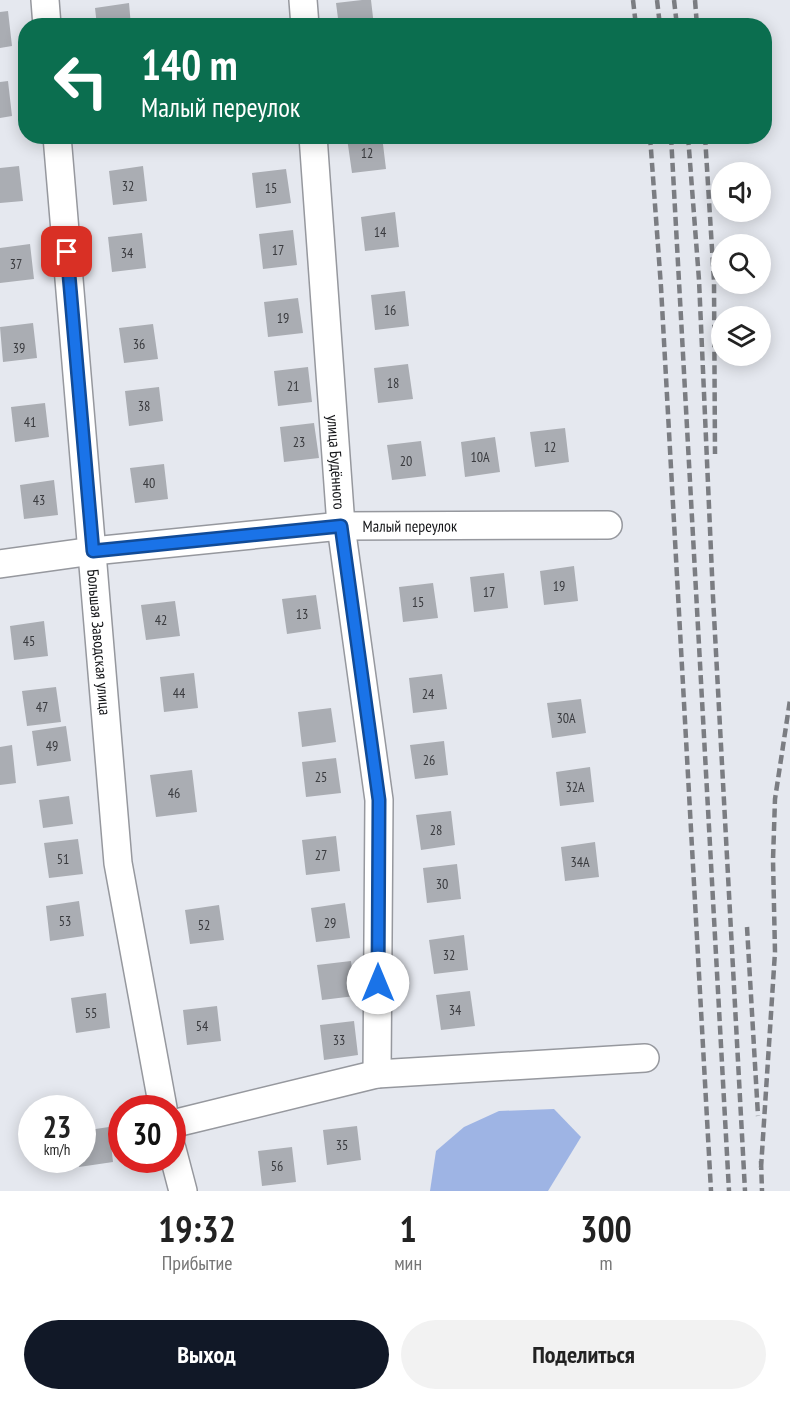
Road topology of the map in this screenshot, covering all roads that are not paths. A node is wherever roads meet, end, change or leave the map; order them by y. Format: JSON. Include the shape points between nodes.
{"nodes":[{"id":1,"x":45,"y":0,"type":"edge"},
{"id":2,"x":303,"y":0,"type":"edge"},
{"id":3,"x":46,"y":18,"type":"edge"},
{"id":4,"x":304,"y":18,"type":"edge"},
{"id":5,"x":58,"y":144,"type":"edge"},
{"id":6,"x":314,"y":144,"type":"edge"},
{"id":7,"x":608,"y":525,"type":"dead end"},
{"id":8,"x":341,"y":526,"type":"junction"},
{"id":9,"x":93,"y":551,"type":"junction"},
{"id":10,"x":0,"y":564,"type":"edge"},
{"id":11,"x":645,"y":1058,"type":"dead end"},
{"id":12,"x":377,"y":1074,"type":"junction"},
{"id":13,"x":161,"y":1095,"type":"edge"},
{"id":14,"x":186,"y":1121,"type":"edge"},
{"id":15,"x":178,"y":1173,"type":"edge"},
{"id":16,"x":183,"y":1191,"type":"edge"}],
"edges":[{"from":1,"to":3,"type":"street"},
{"from":2,"to":4,"type":"street"},
{"from":5,"to":9,"type":"street","name":"Большая Заводская улица"},
{"from":6,"to":8,"type":"street","name":"улица Будённого"},
{"from":7,"to":8,"type":"street","name":"Малый переулок"},
{"from":8,"to":9,"type":"street","name":"Малый переулок"},
{"from":8,"to":12,"type":"street","name":"улица Будённого","via":[[379,800]]},
{"from":9,"to":10,"type":"street","name":"Малый переулок"},
{"from":9,"to":13,"type":"street","name":"Большая Заводская улица","via":[[118,863]]},
{"from":11,"to":12,"type":"street"},
{"from":12,"to":14,"type":"street"},
{"from":15,"to":16,"type":"street"}]}
